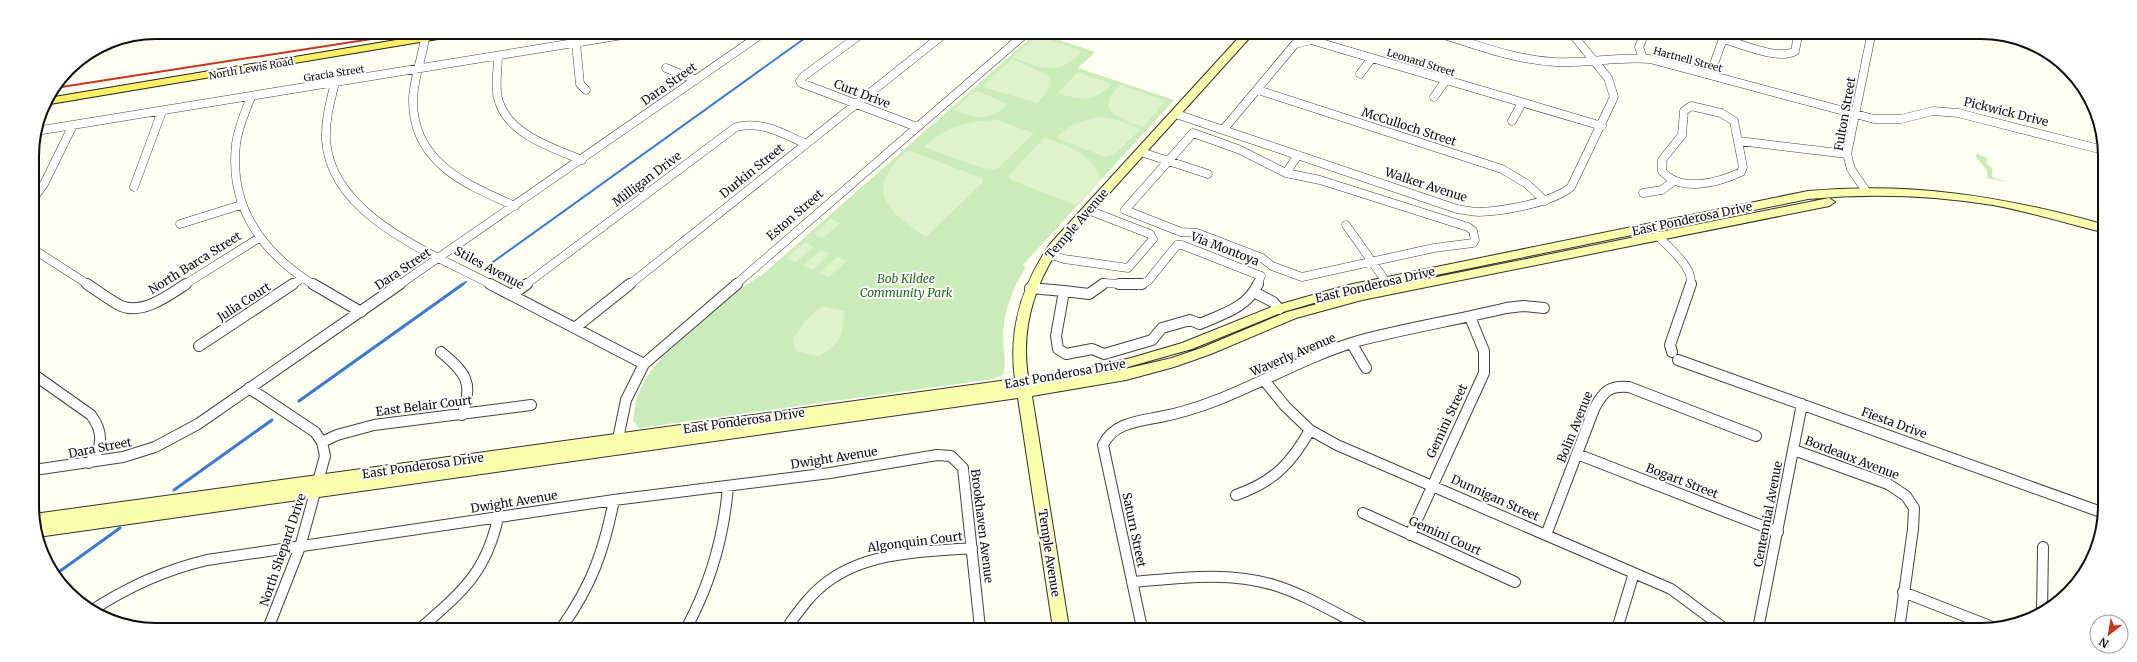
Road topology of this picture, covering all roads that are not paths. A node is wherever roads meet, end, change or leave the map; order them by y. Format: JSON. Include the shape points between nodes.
{"nodes":[{"id":1,"x":419,"y":39,"type":"edge"},
{"id":2,"x":425,"y":39,"type":"edge"},
{"id":3,"x":600,"y":39,"type":"edge"},
{"id":4,"x":754,"y":39,"type":"edge"},
{"id":5,"x":854,"y":39,"type":"edge"},
{"id":6,"x":938,"y":39,"type":"edge"},
{"id":7,"x":1019,"y":39,"type":"edge"},
{"id":8,"x":1244,"y":39,"type":"edge"},
{"id":9,"x":1458,"y":39,"type":"edge"},
{"id":10,"x":1474,"y":39,"type":"edge"},
{"id":11,"x":1576,"y":39,"type":"edge"},
{"id":12,"x":1643,"y":39,"type":"edge"},
{"id":13,"x":1722,"y":39,"type":"edge"},
{"id":14,"x":1730,"y":39,"type":"edge"},
{"id":15,"x":1797,"y":39,"type":"edge"},
{"id":16,"x":1870,"y":39,"type":"edge"},
{"id":17,"x":576,"y":43,"type":"junction"},
{"id":18,"x":1471,"y":43,"type":"junction"},
{"id":19,"x":498,"y":56,"type":"junction"},
{"id":20,"x":1372,"y":58,"type":"junction"},
{"id":21,"x":1643,"y":58,"type":"junction"},
{"id":22,"x":1594,"y":59,"type":"junction"},
{"id":23,"x":666,"y":68,"type":"dead end"},
{"id":24,"x":418,"y":69,"type":"junction"},
{"id":25,"x":1360,"y":74,"type":"dead end"},
{"id":26,"x":1710,"y":75,"type":"junction"},
{"id":27,"x":696,"y":80,"type":"junction"},
{"id":28,"x":1446,"y":80,"type":"junction"},
{"id":29,"x":335,"y":83,"type":"junction"},
{"id":30,"x":586,"y":90,"type":"dead end"},
{"id":31,"x":1258,"y":90,"type":"junction"},
{"id":32,"x":251,"y":97,"type":"junction"},
{"id":33,"x":1434,"y":97,"type":"dead end"},
{"id":34,"x":53,"y":101,"type":"edge"},
{"id":35,"x":856,"y":103,"type":"junction"},
{"id":36,"x":1522,"y":103,"type":"junction"},
{"id":37,"x":162,"y":111,"type":"junction"},
{"id":38,"x":1176,"y":114,"type":"junction"},
{"id":39,"x":1854,"y":115,"type":"junction"},
{"id":40,"x":1512,"y":121,"type":"dead end"},
{"id":41,"x":73,"y":125,"type":"junction"},
{"id":42,"x":1602,"y":126,"type":"junction"},
{"id":43,"x":917,"y":127,"type":"junction"},
{"id":44,"x":42,"y":130,"type":"edge"},
{"id":45,"x":1223,"y":130,"type":"junction"},
{"id":46,"x":1739,"y":141,"type":"junction"},
{"id":47,"x":806,"y":144,"type":"junction"},
{"id":48,"x":2098,"y":149,"type":"edge"},
{"id":49,"x":1142,"y":150,"type":"junction"},
{"id":50,"x":1847,"y":154,"type":"junction"},
{"id":51,"x":1298,"y":155,"type":"junction"},
{"id":52,"x":582,"y":160,"type":"junction"},
{"id":53,"x":1170,"y":160,"type":"junction"},
{"id":54,"x":1286,"y":173,"type":"junction"},
{"id":55,"x":1208,"y":174,"type":"dead end"},
{"id":56,"x":1674,"y":181,"type":"junction"},
{"id":57,"x":134,"y":187,"type":"dead end"},
{"id":58,"x":39,"y":190,"type":"edge"},
{"id":59,"x":1866,"y":191,"type":"junction"},
{"id":60,"x":1643,"y":193,"type":"dead end"},
{"id":61,"x":1948,"y":195,"type":"junction"},
{"id":62,"x":1925,"y":200,"type":"junction"},
{"id":63,"x":1545,"y":201,"type":"junction"},
{"id":64,"x":241,"y":205,"type":"junction"},
{"id":65,"x":515,"y":206,"type":"junction"},
{"id":66,"x":1088,"y":210,"type":"junction"},
{"id":67,"x":180,"y":224,"type":"dead end"},
{"id":68,"x":1346,"y":225,"type":"dead end"},
{"id":69,"x":2098,"y":227,"type":"edge"},
{"id":70,"x":1657,"y":235,"type":"junction"},
{"id":71,"x":2098,"y":235,"type":"edge"},
{"id":72,"x":259,"y":238,"type":"junction"},
{"id":73,"x":39,"y":253,"type":"edge"},
{"id":74,"x":1049,"y":254,"type":"junction"},
{"id":75,"x":442,"y":257,"type":"junction"},
{"id":76,"x":1372,"y":262,"type":"junction"},
{"id":77,"x":302,"y":278,"type":"junction"},
{"id":78,"x":1385,"y":280,"type":"junction"},
{"id":79,"x":1030,"y":288,"type":"junction"},
{"id":80,"x":1064,"y":291,"type":"junction"},
{"id":81,"x":1254,"y":292,"type":"junction"},
{"id":82,"x":513,"y":294,"type":"junction"},
{"id":83,"x":1544,"y":308,"type":"dead end"},
{"id":84,"x":1279,"y":309,"type":"junction"},
{"id":85,"x":361,"y":312,"type":"junction"},
{"id":86,"x":1470,"y":317,"type":"junction"},
{"id":87,"x":576,"y":327,"type":"junction"},
{"id":88,"x":1352,"y":344,"type":"junction"},
{"id":89,"x":198,"y":346,"type":"dead end"},
{"id":90,"x":441,"y":352,"type":"dead end"},
{"id":91,"x":644,"y":364,"type":"junction"},
{"id":92,"x":1366,"y":368,"type":"dead end"},
{"id":93,"x":39,"y":378,"type":"edge"},
{"id":94,"x":1264,"y":380,"type":"junction"},
{"id":95,"x":1023,"y":387,"type":"junction"},
{"id":96,"x":248,"y":388,"type":"junction"},
{"id":97,"x":1802,"y":404,"type":"junction"},
{"id":98,"x":531,"y":405,"type":"dead end"},
{"id":99,"x":462,"y":415,"type":"junction"},
{"id":100,"x":1310,"y":430,"type":"junction"},
{"id":101,"x":1756,"y":436,"type":"dead end"},
{"id":102,"x":1106,"y":437,"type":"joint"},
{"id":103,"x":322,"y":442,"type":"junction"},
{"id":104,"x":617,"y":444,"type":"junction"},
{"id":105,"x":1794,"y":450,"type":"junction"},
{"id":106,"x":1577,"y":454,"type":"junction"},
{"id":107,"x":951,"y":456,"type":"joint"},
{"id":108,"x":89,"y":463,"type":"junction"},
{"id":109,"x":39,"y":469,"type":"edge"},
{"id":110,"x":1432,"y":485,"type":"junction"},
{"id":111,"x":318,"y":486,"type":"junction"},
{"id":112,"x":728,"y":486,"type":"junction"},
{"id":113,"x":1236,"y":495,"type":"dead end"},
{"id":114,"x":614,"y":500,"type":"junction"},
{"id":115,"x":2098,"y":511,"type":"edge"},
{"id":116,"x":1363,"y":514,"type":"dead end"},
{"id":117,"x":498,"y":518,"type":"junction"},
{"id":118,"x":40,"y":519,"type":"edge"},
{"id":119,"x":41,"y":530,"type":"edge"},
{"id":120,"x":1778,"y":532,"type":"junction"},
{"id":121,"x":1410,"y":535,"type":"junction"},
{"id":122,"x":1546,"y":535,"type":"junction"},
{"id":123,"x":300,"y":547,"type":"junction"},
{"id":124,"x":2043,"y":547,"type":"dead end"},
{"id":125,"x":972,"y":548,"type":"junction"},
{"id":126,"x":1634,"y":573,"type":"junction"},
{"id":127,"x":1132,"y":582,"type":"junction"},
{"id":128,"x":1515,"y":582,"type":"dead end"},
{"id":129,"x":1903,"y":592,"type":"junction"},
{"id":130,"x":2042,"y":606,"type":"edge"},
{"id":131,"x":97,"y":607,"type":"edge"},
{"id":132,"x":270,"y":623,"type":"edge"},
{"id":133,"x":426,"y":623,"type":"edge"},
{"id":134,"x":565,"y":623,"type":"edge"},
{"id":135,"x":689,"y":623,"type":"edge"},
{"id":136,"x":790,"y":623,"type":"dead end"},
{"id":137,"x":980,"y":623,"type":"edge"},
{"id":138,"x":1060,"y":623,"type":"edge"},
{"id":139,"x":1141,"y":623,"type":"edge"},
{"id":140,"x":1354,"y":623,"type":"edge"},
{"id":141,"x":1618,"y":623,"type":"edge"},
{"id":142,"x":1717,"y":623,"type":"edge"},
{"id":143,"x":1759,"y":623,"type":"edge"},
{"id":144,"x":1900,"y":623,"type":"edge"},
{"id":145,"x":1982,"y":623,"type":"edge"}],
"edges":[{"from":1,"to":34,"type":"main road","name":"North Lewis Road"},
{"from":2,"to":24,"type":"street"},
{"from":3,"to":17,"type":"street","name":"Gracia Street"},
{"from":4,"to":27,"type":"street","name":"Dara Street"},
{"from":5,"to":35,"type":"street","name":"Curt Drive","via":[[800,81],[803,85]]},
{"from":6,"to":35,"type":"street","name":"Durkin Street"},
{"from":7,"to":43,"type":"street","name":"Eston Street"},
{"from":8,"to":38,"type":"main road","name":"Temple Avenue"},
{"from":9,"to":18,"type":"street","name":"Hartnell Street"},
{"from":10,"to":18,"type":"street"},
{"from":11,"to":22,"type":"street","name":"Walker Avenue"},
{"from":12,"to":21,"type":"street","via":[[1640,47]]},
{"from":13,"to":26,"type":"street"},
{"from":14,"to":15,"type":"street","via":[[1784,55],[1795,51]]},
{"from":16,"to":39,"type":"street","name":"Fulton Street"},
{"from":17,"to":19,"type":"street","name":"Gracia Street"},
{"from":17,"to":30,"type":"street","via":[[580,84]]},
{"from":18,"to":22,"type":"street","name":"Hartnell Street","via":[[1543,61]]},
{"from":19,"to":24,"type":"street","name":"Gracia Street"},
{"from":19,"to":52,"type":"street","via":[[498,95],[508,118],[536,140]]},
{"from":20,"to":25,"type":"street"},
{"from":20,"to":28,"type":"street","name":"Leonard Street"},
{"from":20,"to":31,"type":"street","name":"Leonard Street","via":[[1320,41],[1303,41],[1296,44]]},
{"from":21,"to":22,"type":"street","name":"Hartnell Street","via":[[1617,56]]},
{"from":21,"to":26,"type":"street","name":"Hartnell Street"},
{"from":22,"to":42,"type":"street","name":"Walker Avenue","via":[[1605,71],[1613,89],[1613,101]]},
{"from":23,"to":27,"type":"street"},
{"from":24,"to":29,"type":"street","name":"Gracia Street"},
{"from":24,"to":65,"type":"street","via":[[414,120],[428,152],[440,166],[458,178]]},
{"from":26,"to":39,"type":"street","name":"Hartnell Street"},
{"from":27,"to":52,"type":"street","name":"Dara Street"},
{"from":28,"to":33,"type":"street"},
{"from":28,"to":36,"type":"street","name":"Leonard Street"},
{"from":29,"to":32,"type":"street","name":"Gracia Street"},
{"from":29,"to":75,"type":"street","name":"Stiles Avenue","via":[[326,137],[337,179],[352,201],[377,223]]},
{"from":31,"to":45,"type":"street","name":"Leonard Street"},
{"from":31,"to":63,"type":"street","name":"McCulloch Street","via":[[1502,170],[1527,184]]},
{"from":32,"to":37,"type":"street","name":"Gracia Street"},
{"from":32,"to":64,"type":"street","via":[[236,142],[234,163]]},
{"from":35,"to":43,"type":"street","name":"Curt Drive"},
{"from":35,"to":47,"type":"street","name":"Durkin Street"},
{"from":36,"to":40,"type":"street"},
{"from":36,"to":42,"type":"street","name":"Leonard Street"},
{"from":37,"to":41,"type":"street","name":"Gracia Street"},
{"from":37,"to":57,"type":"street"},
{"from":38,"to":45,"type":"street","name":"Walker Avenue"},
{"from":38,"to":49,"type":"main road","name":"Temple Avenue"},
{"from":39,"to":48,"type":"street","name":"Pickwick Drive","via":[[1897,120],[1933,112],[1958,112]]},
{"from":39,"to":50,"type":"street","name":"Fulton Street"},
{"from":41,"to":44,"type":"street","name":"Gracia Street"},
{"from":41,"to":58,"type":"street"},
{"from":42,"to":63,"type":"street","name":"Walker Avenue","via":[[1575,182],[1564,193]]},
{"from":43,"to":91,"type":"street","name":"Eston Street"},
{"from":45,"to":51,"type":"street","name":"Walker Avenue"},
{"from":46,"to":50,"type":"street"},
{"from":46,"to":56,"type":"street","via":[[1743,167],[1741,172],[1693,184]]},
{"from":46,"to":56,"type":"street","via":[[1732,118],[1703,108],[1688,107],[1684,111],[1683,134],[1664,157],[1661,167],[1664,174]]},
{"from":47,"to":82,"type":"street","name":"Milligan Drive","via":[[756,124],[736,127]]},
{"from":47,"to":87,"type":"street","name":"Durkin Street"},
{"from":49,"to":53,"type":"street","via":[[1162,160]]},
{"from":49,"to":66,"type":"main road","name":"Temple Avenue"},
{"from":50,"to":59,"type":"street","name":"Fulton Street","via":[[1851,169]]},
{"from":51,"to":54,"type":"street"},
{"from":51,"to":63,"type":"street","name":"Walker Avenue","via":[[1464,211],[1489,212]]},
{"from":52,"to":65,"type":"street","name":"Dara Street"},
{"from":53,"to":54,"type":"street","via":[[1193,133],[1238,149]]},
{"from":53,"to":55,"type":"street"},
{"from":53,"to":76,"type":"street","via":[[1125,210],[1181,232],[1197,233],[1262,258],[1272,266],[1302,277]]},
{"from":54,"to":76,"type":"street","via":[[1320,180],[1388,203],[1406,206],[1468,227],[1475,236],[1473,243],[1434,248]]},
{"from":56,"to":60,"type":"street","via":[[1662,190]]},
{"from":59,"to":61,"type":"main road","name":"East Ponderosa Drive"},
{"from":59,"to":78,"type":"main road","name":"East Ponderosa Drive","via":[[1808,195]]},
{"from":61,"to":62,"type":"main road","via":[[1930,196]]},
{"from":61,"to":69,"type":"main road","name":"East Ponderosa Drive","via":[[2015,205]]},
{"from":62,"to":70,"type":"main road","name":"East Ponderosa Drive","via":[[1872,199],[1816,203]]},
{"from":62,"to":71,"type":"main road","name":"East Ponderosa Drive","via":[[2016,214]]},
{"from":64,"to":67,"type":"street"},
{"from":64,"to":72,"type":"street"},
{"from":65,"to":75,"type":"street","name":"Dara Street"},
{"from":66,"to":74,"type":"main road","name":"Temple Avenue"},
{"from":66,"to":74,"type":"street","via":[[1150,234],[1154,236],[1153,239],[1128,268],[1064,259]]},
{"from":68,"to":76,"type":"street"},
{"from":70,"to":95,"type":"main road","name":"East Ponderosa Drive","via":[[1343,301],[1292,316],[1174,362],[1126,375]]},
{"from":70,"to":97,"type":"street","name":"Fiesta Drive","via":[[1690,271],[1692,280],[1670,345],[1675,356]]},
{"from":72,"to":73,"type":"street","name":"North Barca Street","via":[[157,302],[135,308],[122,306]]},
{"from":72,"to":77,"type":"street","via":[[276,257]]},
{"from":74,"to":79,"type":"main road","name":"Temple Avenue"},
{"from":75,"to":82,"type":"street","name":"Stiles Avenue"},
{"from":75,"to":85,"type":"street","name":"Dara Street"},
{"from":76,"to":78,"type":"street"},
{"from":77,"to":85,"type":"street"},
{"from":77,"to":89,"type":"street","name":"Julia Court"},
{"from":78,"to":84,"type":"main road","name":"East Ponderosa Drive"},
{"from":79,"to":80,"type":"street","name":"Via Montoya"},
{"from":79,"to":95,"type":"main road","name":"Temple Avenue","via":[[1022,314],[1019,338]]},
{"from":80,"to":81,"type":"street","name":"Via Montoya","via":[[1089,294],[1104,283],[1139,285],[1148,281],[1174,248],[1182,245],[1261,276]]},
{"from":80,"to":81,"type":"street","name":"Via Montoya","via":[[1056,336],[1058,349],[1066,354],[1092,350],[1104,354],[1152,340],[1162,328],[1190,320],[1200,324],[1239,307]]},
{"from":81,"to":84,"type":"street","via":[[1273,302]]},
{"from":82,"to":87,"type":"street","name":"Stiles Avenue"},
{"from":83,"to":86,"type":"street","name":"Waverly Avenue","via":[[1517,306]]},
{"from":84,"to":95,"type":"main road","name":"East Ponderosa Drive","via":[[1187,346],[1131,363]]},
{"from":85,"to":96,"type":"street","name":"Dara Street"},
{"from":86,"to":88,"type":"street","name":"Waverly Avenue"},
{"from":86,"to":110,"type":"street","name":"Gemini Street","via":[[1483,343],[1486,358],[1484,373]]},
{"from":87,"to":91,"type":"street","name":"Stiles Avenue"},
{"from":88,"to":92,"type":"street"},
{"from":88,"to":94,"type":"street","name":"Waverly Avenue","via":[[1313,357]]},
{"from":90,"to":99,"type":"street","via":[[460,368],[468,383],[468,401]]},
{"from":91,"to":104,"type":"street","name":"Eston Street","via":[[629,389]]},
{"from":93,"to":108,"type":"street","via":[[97,422],[100,449],[95,459]]},
{"from":94,"to":100,"type":"street","name":"Dunnigan Street","via":[[1285,406]]},
{"from":94,"to":102,"type":"street","name":"Waverly Avenue","via":[[1189,409],[1118,427]]},
{"from":95,"to":104,"type":"main road","name":"East Ponderosa Drive"},
{"from":95,"to":138,"type":"main road","name":"Temple Avenue"},
{"from":96,"to":103,"type":"street","via":[[301,421],[315,432]]},
{"from":96,"to":108,"type":"street","name":"Dara Street","via":[[178,436],[140,453]]},
{"from":97,"to":105,"type":"street","name":"Centennial Avenue"},
{"from":97,"to":115,"type":"street","name":"Fiesta Drive"},
{"from":98,"to":99,"type":"street","name":"East Belair Court"},
{"from":99,"to":103,"type":"street","name":"East Belair Court","via":[[374,425]]},
{"from":100,"to":110,"type":"street","name":"Dunnigan Street","via":[[1359,456]]},
{"from":100,"to":113,"type":"street","via":[[1293,458],[1278,474],[1257,487]]},
{"from":101,"to":106,"type":"street","name":"Bolin Avenue","via":[[1635,389],[1614,386],[1603,391]]},
{"from":102,"to":127,"type":"street","name":"Saturn Street","via":[[1103,445]]},
{"from":103,"to":111,"type":"street","name":"North Shepard Drive","via":[[325,456]]},
{"from":104,"to":111,"type":"main road","name":"East Ponderosa Drive"},
{"from":105,"to":120,"type":"street","name":"Centennial Avenue"},
{"from":105,"to":129,"type":"street","name":"Bordeaux Avenue","via":[[1888,484],[1910,500],[1914,516]]},
{"from":106,"to":120,"type":"street","name":"Bogart Street"},
{"from":106,"to":122,"type":"street","name":"Bolin Avenue"},
{"from":107,"to":112,"type":"street","name":"Dwight Avenue","via":[[937,455],[830,473]]},
{"from":107,"to":125,"type":"street","name":"Brookhaven Avenue","via":[[963,468]]},
{"from":108,"to":109,"type":"street","name":"Dara Street"},
{"from":110,"to":121,"type":"street","name":"Gemini Street"},
{"from":110,"to":122,"type":"street","name":"Dunnigan Street"},
{"from":111,"to":118,"type":"main road","name":"East Ponderosa Drive"},
{"from":111,"to":119,"type":"main road","name":"East Ponderosa Drive"},
{"from":111,"to":123,"type":"street","name":"North Shepard Drive"},
{"from":112,"to":114,"type":"street","name":"Dwight Avenue"},
{"from":112,"to":135,"type":"street","via":[[723,537],[702,596]]},
{"from":114,"to":117,"type":"street","name":"Dwight Avenue"},
{"from":114,"to":134,"type":"street","via":[[608,533],[594,578]]},
{"from":116,"to":121,"type":"street","name":"Gemini Court"},
{"from":117,"to":123,"type":"street","name":"Dwight Avenue"},
{"from":117,"to":133,"type":"street","via":[[490,552],[482,567],[466,587]]},
{"from":120,"to":143,"type":"street","name":"Centennial Avenue"},
{"from":121,"to":128,"type":"street","name":"Gemini Court"},
{"from":122,"to":126,"type":"street","name":"Dunnigan Street"},
{"from":123,"to":131,"type":"street","name":"Dwight Avenue","via":[[207,560],[167,571],[131,586]]},
{"from":123,"to":132,"type":"street","name":"North Shepard Drive"},
{"from":124,"to":130,"type":"street"},
{"from":125,"to":136,"type":"street","name":"Algonquin Court","via":[[882,557],[850,567],[813,592]]},
{"from":125,"to":137,"type":"street","name":"Brookhaven Avenue"},
{"from":126,"to":141,"type":"street"},
{"from":126,"to":142,"type":"street","name":"Dunnigan Street","via":[[1671,589]]},
{"from":127,"to":139,"type":"street","name":"Saturn Street"},
{"from":127,"to":140,"type":"street","via":[[1229,577],[1252,580],[1283,589]]},
{"from":129,"to":144,"type":"street","name":"Bordeaux Avenue"},
{"from":129,"to":145,"type":"street"}]}
